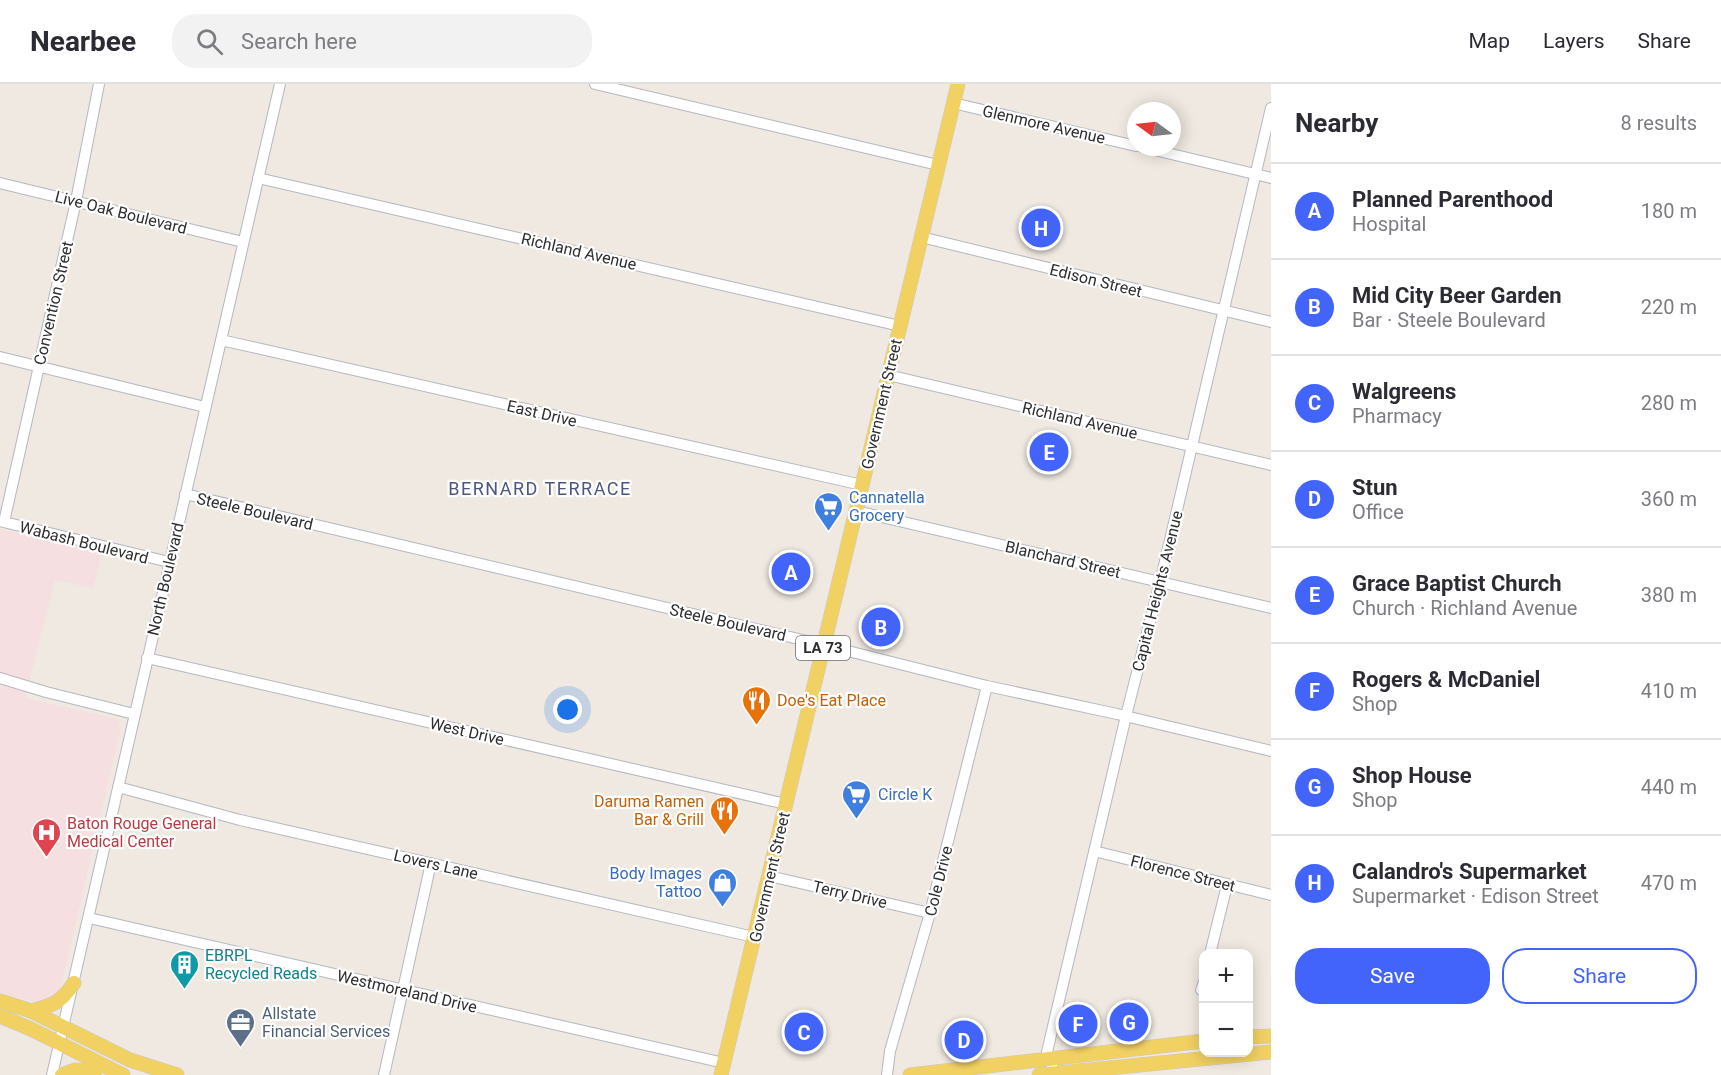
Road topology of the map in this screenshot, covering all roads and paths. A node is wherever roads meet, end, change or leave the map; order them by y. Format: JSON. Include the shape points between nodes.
{"nodes":[{"id":1,"x":99,"y":84,"type":"edge"},
{"id":2,"x":280,"y":84,"type":"edge"},
{"id":3,"x":595,"y":84,"type":"edge"},
{"id":4,"x":957,"y":84,"type":"edge"},
{"id":5,"x":612,"y":86,"type":"edge"},
{"id":6,"x":953,"y":103,"type":"junction"},
{"id":7,"x":1271,"y":108,"type":"edge"},
{"id":8,"x":1127,"y":144,"type":"edge"},
{"id":9,"x":1180,"y":156,"type":"edge"},
{"id":10,"x":938,"y":165,"type":"junction"},
{"id":11,"x":1256,"y":174,"type":"junction"},
{"id":12,"x":258,"y":178,"type":"junction"},
{"id":13,"x":1271,"y":178,"type":"edge"},
{"id":14,"x":0,"y":183,"type":"edge"},
{"id":15,"x":76,"y":201,"type":"junction"},
{"id":16,"x":921,"y":237,"type":"junction"},
{"id":17,"x":243,"y":242,"type":"junction"},
{"id":18,"x":1223,"y":310,"type":"junction"},
{"id":19,"x":1271,"y":322,"type":"edge"},
{"id":20,"x":900,"y":326,"type":"junction"},
{"id":21,"x":221,"y":340,"type":"junction"},
{"id":22,"x":0,"y":357,"type":"edge"},
{"id":23,"x":39,"y":366,"type":"junction"},
{"id":24,"x":888,"y":375,"type":"junction"},
{"id":25,"x":205,"y":407,"type":"junction"},
{"id":26,"x":1191,"y":446,"type":"junction"},
{"id":27,"x":1271,"y":465,"type":"edge"},
{"id":28,"x":862,"y":485,"type":"junction"},
{"id":29,"x":185,"y":495,"type":"junction"},
{"id":30,"x":856,"y":511,"type":"junction"},
{"id":31,"x":2,"y":522,"type":"edge"},
{"id":32,"x":169,"y":562,"type":"junction"},
{"id":33,"x":1160,"y":582,"type":"junction"},
{"id":34,"x":1271,"y":608,"type":"edge"},
{"id":35,"x":824,"y":645,"type":"junction"},
{"id":36,"x":147,"y":658,"type":"junction"},
{"id":37,"x":0,"y":678,"type":"edge"},
{"id":38,"x":987,"y":686,"type":"junction"},
{"id":39,"x":134,"y":714,"type":"junction"},
{"id":40,"x":1126,"y":716,"type":"junction"},
{"id":41,"x":1271,"y":751,"type":"edge"},
{"id":42,"x":118,"y":787,"type":"junction"},
{"id":43,"x":786,"y":804,"type":"junction"},
{"id":44,"x":1094,"y":851,"type":"junction"},
{"id":45,"x":431,"y":863,"type":"junction"},
{"id":46,"x":769,"y":876,"type":"junction"},
{"id":47,"x":1227,"y":885,"type":"junction"},
{"id":48,"x":1271,"y":895,"type":"edge"},
{"id":49,"x":930,"y":913,"type":"junction"},
{"id":50,"x":89,"y":918,"type":"junction"},
{"id":51,"x":754,"y":937,"type":"junction"},
{"id":52,"x":1211,"y":949,"type":"edge"},
{"id":53,"x":74,"y":983,"type":"junction"},
{"id":54,"x":403,"y":990,"type":"junction"},
{"id":55,"x":0,"y":1001,"type":"edge"},
{"id":56,"x":31,"y":1011,"type":"junction"},
{"id":57,"x":0,"y":1016,"type":"edge"},
{"id":58,"x":63,"y":1027,"type":"junction"},
{"id":59,"x":1271,"y":1036,"type":"edge"},
{"id":60,"x":1253,"y":1037,"type":"edge"},
{"id":61,"x":1199,"y":1041,"type":"edge"},
{"id":62,"x":59,"y":1045,"type":"junction"},
{"id":63,"x":1115,"y":1051,"type":"junction"},
{"id":64,"x":1271,"y":1052,"type":"edge"},
{"id":65,"x":1049,"y":1059,"type":"junction"},
{"id":66,"x":100,"y":1065,"type":"junction"},
{"id":67,"x":723,"y":1069,"type":"edge"},
{"id":68,"x":1117,"y":1071,"type":"edge"},
{"id":69,"x":1055,"y":1073,"type":"junction"},
{"id":70,"x":52,"y":1075,"type":"edge"},
{"id":71,"x":62,"y":1075,"type":"edge"},
{"id":72,"x":123,"y":1075,"type":"edge"},
{"id":73,"x":177,"y":1075,"type":"edge"},
{"id":74,"x":384,"y":1075,"type":"edge"},
{"id":75,"x":887,"y":1075,"type":"edge"},
{"id":76,"x":910,"y":1075,"type":"edge"},
{"id":77,"x":1040,"y":1075,"type":"edge"}],
"edges":[{"from":1,"to":15,"type":"street","name":"Convention Street"},
{"from":2,"to":12,"type":"street","name":"North Boulevard"},
{"from":3,"to":5,"type":"street"},
{"from":4,"to":6,"type":"main road","name":"Government Street","number":"LA 73"},
{"from":5,"to":10,"type":"street"},
{"from":6,"to":8,"type":"street","name":"Glenmore Avenue"},
{"from":6,"to":10,"type":"main road","name":"Government Street","number":"LA 73"},
{"from":7,"to":11,"type":"street","name":"Capital Heights Avenue"},
{"from":9,"to":11,"type":"street"},
{"from":10,"to":16,"type":"main road","name":"Government Street","number":"LA 73"},
{"from":11,"to":13,"type":"street"},
{"from":11,"to":18,"type":"street","name":"Capital Heights Avenue"},
{"from":12,"to":17,"type":"street","name":"North Boulevard"},
{"from":12,"to":20,"type":"street","name":"Richland Avenue"},
{"from":14,"to":15,"type":"street","name":"Live Oak Boulevard"},
{"from":15,"to":17,"type":"street","name":"Live Oak Boulevard"},
{"from":15,"to":23,"type":"street","name":"Convention Street"},
{"from":16,"to":18,"type":"street","name":"Edison Street"},
{"from":16,"to":20,"type":"main road","name":"Government Street","number":"LA 73"},
{"from":17,"to":21,"type":"street","name":"North Boulevard"},
{"from":18,"to":19,"type":"street","name":"Edison Street"},
{"from":18,"to":26,"type":"street","name":"Capital Heights Avenue"},
{"from":20,"to":24,"type":"main road","name":"Government Street","number":"LA 73"},
{"from":21,"to":25,"type":"street","name":"North Boulevard"},
{"from":21,"to":28,"type":"street","name":"East Drive"},
{"from":22,"to":23,"type":"street"},
{"from":23,"to":25,"type":"street"},
{"from":23,"to":31,"type":"street","name":"Convention Street"},
{"from":24,"to":26,"type":"street","name":"Richland Avenue"},
{"from":24,"to":28,"type":"main road","name":"Government Street","number":"LA 73"},
{"from":25,"to":29,"type":"street","name":"North Boulevard"},
{"from":26,"to":27,"type":"street","name":"Richland Avenue"},
{"from":26,"to":33,"type":"street","name":"Capital Heights Avenue"},
{"from":28,"to":30,"type":"main road","name":"Government Street","number":"LA 73"},
{"from":29,"to":32,"type":"street","name":"North Boulevard"},
{"from":29,"to":35,"type":"street","name":"Steele Boulevard"},
{"from":30,"to":33,"type":"street","name":"Blanchard Street"},
{"from":30,"to":35,"type":"main road","name":"Government Street","number":"LA 73"},
{"from":31,"to":32,"type":"street","name":"Wabash Boulevard"},
{"from":32,"to":36,"type":"street","name":"North Boulevard"},
{"from":33,"to":34,"type":"street","name":"Blanchard Street"},
{"from":33,"to":40,"type":"street","name":"Capital Heights Avenue"},
{"from":35,"to":38,"type":"street","name":"Steele Boulevard"},
{"from":35,"to":43,"type":"main road","name":"Government Street","number":"LA 73"},
{"from":36,"to":39,"type":"street","name":"North Boulevard"},
{"from":36,"to":43,"type":"street","name":"West Drive"},
{"from":37,"to":39,"type":"street"},
{"from":38,"to":40,"type":"street","name":"Steele Boulevard"},
{"from":38,"to":49,"type":"street","name":"Cole Drive"},
{"from":39,"to":42,"type":"street","name":"North Boulevard"},
{"from":40,"to":41,"type":"street","name":"Steele Boulevard"},
{"from":40,"to":44,"type":"street","name":"Capital Heights Avenue"},
{"from":42,"to":45,"type":"street","name":"Lovers Lane","via":[[240,820]]},
{"from":42,"to":50,"type":"street","name":"North Boulevard"},
{"from":43,"to":46,"type":"main road","name":"Government Street","number":"LA 73"},
{"from":44,"to":47,"type":"street","name":"Florence Street"},
{"from":44,"to":65,"type":"street","name":"Capital Heights Avenue","via":[[1047,1052]]},
{"from":45,"to":51,"type":"street","name":"Lovers Lane"},
{"from":45,"to":54,"type":"street"},
{"from":46,"to":49,"type":"street","name":"Terry Drive"},
{"from":46,"to":51,"type":"main road","name":"Government Street","number":"LA 73"},
{"from":47,"to":48,"type":"street","name":"Florence Street"},
{"from":47,"to":52,"type":"street"},
{"from":49,"to":75,"type":"street","name":"Cole Drive","via":[[890,1051]]},
{"from":50,"to":53,"type":"street","name":"North Boulevard"},
{"from":50,"to":54,"type":"street","name":"Westmoreland Drive"},
{"from":51,"to":67,"type":"main road","name":"Government Street","number":"LA 73"},
{"from":53,"to":56,"type":"main road","via":[[53,1006]]},
{"from":53,"to":58,"type":"street","name":"North Boulevard"},
{"from":54,"to":67,"type":"street","name":"Westmoreland Drive"},
{"from":54,"to":74,"type":"street"},
{"from":55,"to":56,"type":"main road"},
{"from":56,"to":58,"type":"main road"},
{"from":57,"to":62,"type":"main road"},
{"from":58,"to":62,"type":"street","name":"North Boulevard"},
{"from":58,"to":73,"type":"main road","via":[[123,1058]]},
{"from":59,"to":60,"type":"main road"},
{"from":61,"to":63,"type":"main road"},
{"from":62,"to":66,"type":"main road"},
{"from":62,"to":70,"type":"street","name":"North Boulevard"},
{"from":63,"to":65,"type":"main road"},
{"from":63,"to":68,"type":"street"},
{"from":64,"to":68,"type":"main road"},
{"from":65,"to":69,"type":"street","name":"Capital Heights Avenue"},
{"from":65,"to":76,"type":"main road"},
{"from":66,"to":71,"type":"main road","via":[[93,1072],[75,1070]]},
{"from":66,"to":72,"type":"main road"},
{"from":68,"to":69,"type":"main road"},
{"from":69,"to":77,"type":"main road"}]}
